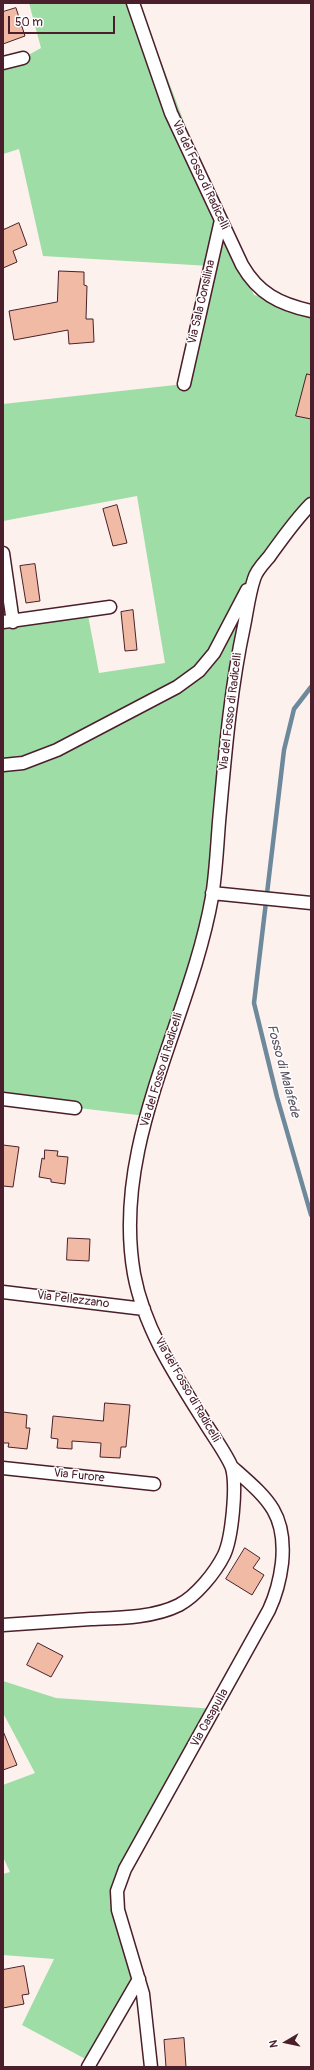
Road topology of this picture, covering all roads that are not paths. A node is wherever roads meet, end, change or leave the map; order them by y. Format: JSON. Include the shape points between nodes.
{"nodes":[{"id":1,"x":133,"y":3,"type":"edge"},
{"id":2,"x":23,"y":58,"type":"dead end"},
{"id":3,"x":3,"y":63,"type":"edge"},
{"id":4,"x":220,"y":220,"type":"junction"},
{"id":5,"x":311,"y":311,"type":"edge"},
{"id":6,"x":184,"y":384,"type":"dead end"},
{"id":7,"x":311,"y":504,"type":"edge"},
{"id":8,"x":3,"y":554,"type":"edge"},
{"id":9,"x":254,"y":576,"type":"junction"},
{"id":10,"x":110,"y":607,"type":"dead end"},
{"id":11,"x":8,"y":622,"type":"edge"},
{"id":12,"x":3,"y":765,"type":"edge"},
{"id":13,"x":212,"y":894,"type":"junction"},
{"id":14,"x":311,"y":904,"type":"edge"},
{"id":15,"x":3,"y":1099,"type":"edge"},
{"id":16,"x":75,"y":1108,"type":"dead end"},
{"id":17,"x":3,"y":1292,"type":"edge"},
{"id":18,"x":144,"y":1309,"type":"junction"},
{"id":19,"x":232,"y":1467,"type":"junction"},
{"id":20,"x":3,"y":1468,"type":"edge"},
{"id":21,"x":154,"y":1484,"type":"dead end"},
{"id":22,"x":3,"y":1625,"type":"edge"},
{"id":23,"x":140,"y":1979,"type":"junction"},
{"id":24,"x":88,"y":2067,"type":"edge"},
{"id":25,"x":151,"y":2067,"type":"edge"}],
"edges":[{"from":1,"to":4,"type":"street","name":"Via del Fosso di Radicelli","via":[[171,113]]},
{"from":2,"to":3,"type":"street"},
{"from":4,"to":5,"type":"street","name":"Via del Fosso di Radicelli","via":[[242,265],[258,287],[278,300]]},
{"from":4,"to":6,"type":"street","name":"Via Sala Consilina"},
{"from":7,"to":9,"type":"street","name":"Via del Fosso di Radicelli","via":[[297,518]]},
{"from":8,"to":11,"type":"street"},
{"from":9,"to":12,"type":"street","via":[[214,653],[187,681],[57,750],[23,763]]},
{"from":9,"to":13,"type":"street","name":"Via del Fosso di Radicelli","via":[[230,699]]},
{"from":10,"to":11,"type":"street"},
{"from":13,"to":14,"type":"street"},
{"from":13,"to":18,"type":"street","name":"Via del Fosso di Radicelli","via":[[197,956],[146,1116],[133,1182],[130,1244],[135,1277]]},
{"from":15,"to":16,"type":"street"},
{"from":17,"to":18,"type":"street","name":"Via Pellezzano"},
{"from":18,"to":19,"type":"street","name":"Via del Fosso di Radicelli","via":[[164,1356]]},
{"from":19,"to":22,"type":"street","via":[[233,1517],[226,1548],[213,1571],[181,1604],[161,1611],[127,1617]]},
{"from":19,"to":23,"type":"street","name":"Via Casapulla","via":[[258,1490],[278,1519],[283,1547],[279,1583],[269,1610],[125,1869],[118,1886],[119,1915]]},
{"from":20,"to":21,"type":"street","name":"Via Furore"},
{"from":23,"to":24,"type":"street"},
{"from":23,"to":25,"type":"street","name":"Via Casapulla","via":[[146,2010]]}]}
